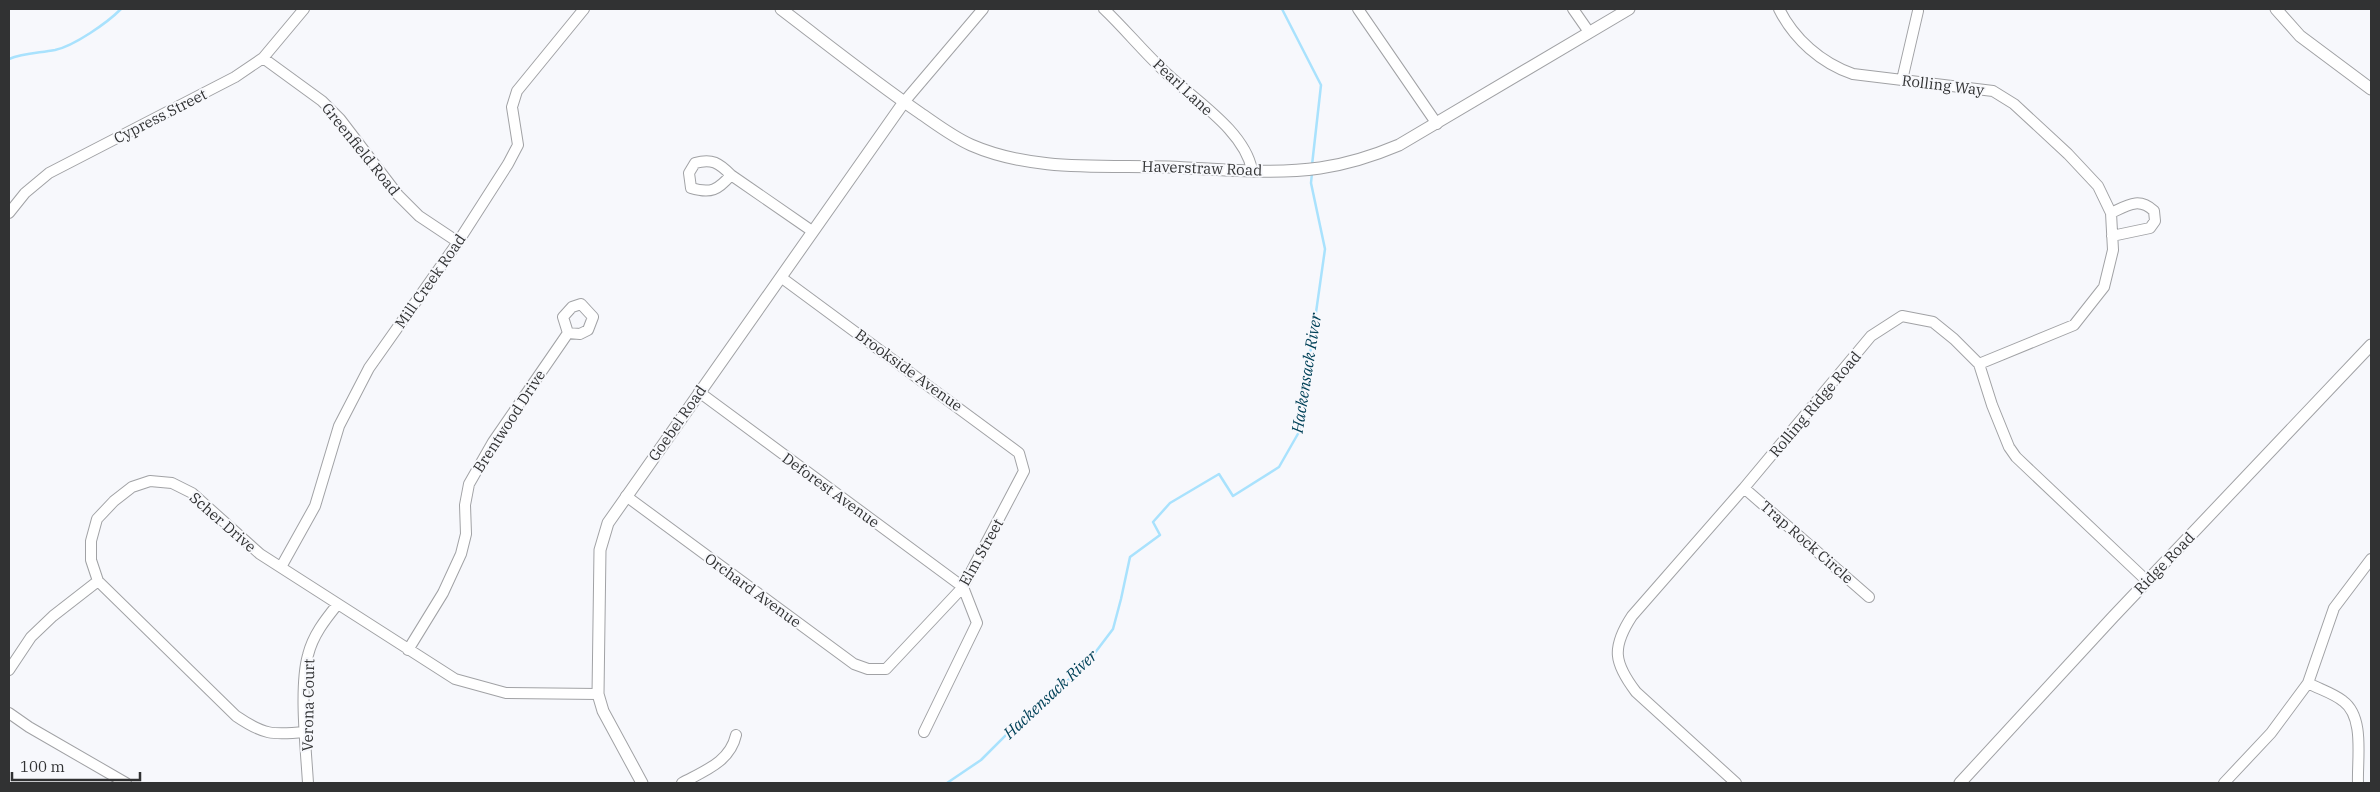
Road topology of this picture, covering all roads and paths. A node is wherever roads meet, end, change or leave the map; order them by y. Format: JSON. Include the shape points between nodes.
{"nodes":[{"id":1,"x":304,"y":9,"type":"edge"},
{"id":2,"x":584,"y":9,"type":"edge"},
{"id":3,"x":781,"y":9,"type":"edge"},
{"id":4,"x":983,"y":9,"type":"edge"},
{"id":5,"x":1104,"y":9,"type":"edge"},
{"id":6,"x":1358,"y":9,"type":"edge"},
{"id":7,"x":1573,"y":9,"type":"edge"},
{"id":8,"x":1628,"y":9,"type":"edge"},
{"id":9,"x":1779,"y":9,"type":"edge"},
{"id":10,"x":2276,"y":9,"type":"edge"},
{"id":11,"x":1918,"y":11,"type":"dead end"},
{"id":12,"x":1589,"y":32,"type":"junction"},
{"id":13,"x":262,"y":58,"type":"junction"},
{"id":14,"x":1902,"y":80,"type":"junction"},
{"id":15,"x":2371,"y":89,"type":"edge"},
{"id":16,"x":904,"y":102,"type":"junction"},
{"id":17,"x":1436,"y":124,"type":"junction"},
{"id":18,"x":1252,"y":170,"type":"junction"},
{"id":19,"x":732,"y":175,"type":"dead end"},
{"id":20,"x":9,"y":213,"type":"edge"},
{"id":21,"x":2111,"y":213,"type":"junction"},
{"id":22,"x":812,"y":231,"type":"junction"},
{"id":23,"x":2112,"y":236,"type":"junction"},
{"id":24,"x":458,"y":242,"type":"junction"},
{"id":25,"x":782,"y":278,"type":"junction"},
{"id":26,"x":568,"y":333,"type":"dead end"},
{"id":27,"x":2371,"y":345,"type":"edge"},
{"id":28,"x":1979,"y":364,"type":"junction"},
{"id":29,"x":699,"y":392,"type":"junction"},
{"id":30,"x":1024,"y":471,"type":"joint"},
{"id":31,"x":1744,"y":488,"type":"junction"},
{"id":32,"x":626,"y":496,"type":"junction"},
{"id":33,"x":2371,"y":559,"type":"edge"},
{"id":34,"x":281,"y":566,"type":"junction"},
{"id":35,"x":98,"y":581,"type":"junction"},
{"id":36,"x":2147,"y":581,"type":"junction"},
{"id":37,"x":963,"y":587,"type":"junction"},
{"id":38,"x":1869,"y":597,"type":"dead end"},
{"id":39,"x":337,"y":605,"type":"junction"},
{"id":40,"x":408,"y":650,"type":"junction"},
{"id":41,"x":886,"y":669,"type":"joint"},
{"id":42,"x":9,"y":670,"type":"edge"},
{"id":43,"x":2308,"y":683,"type":"junction"},
{"id":44,"x":598,"y":694,"type":"junction"},
{"id":45,"x":9,"y":713,"type":"edge"},
{"id":46,"x":305,"y":732,"type":"junction"},
{"id":47,"x":924,"y":732,"type":"dead end"},
{"id":48,"x":736,"y":736,"type":"dead end"},
{"id":49,"x":126,"y":783,"type":"edge"},
{"id":50,"x":308,"y":783,"type":"edge"},
{"id":51,"x":642,"y":783,"type":"edge"},
{"id":52,"x":682,"y":783,"type":"edge"},
{"id":53,"x":1736,"y":783,"type":"edge"},
{"id":54,"x":1960,"y":783,"type":"edge"},
{"id":55,"x":2224,"y":783,"type":"edge"},
{"id":56,"x":2358,"y":783,"type":"edge"}],
"edges":[{"from":1,"to":13,"type":"street","name":"Cypress Street"},
{"from":2,"to":24,"type":"street","name":"Mill Creek Road","via":[[517,91],[512,106],[518,145]]},
{"from":3,"to":16,"type":"street","name":"Haverstraw Road"},
{"from":4,"to":16,"type":"street"},
{"from":5,"to":18,"type":"street","name":"Pearl Lane","via":[[1162,70],[1231,133],[1249,158]]},
{"from":6,"to":17,"type":"street"},
{"from":7,"to":12,"type":"street"},
{"from":8,"to":12,"type":"street","name":"Haverstraw Road"},
{"from":9,"to":14,"type":"street","name":"Rolling Way","via":[[1804,44],[1833,67],[1853,74]]},
{"from":10,"to":15,"type":"street","via":[[2300,36]]},
{"from":11,"to":14,"type":"street"},
{"from":12,"to":17,"type":"street","name":"Haverstraw Road"},
{"from":13,"to":20,"type":"street","name":"Cypress Street","via":[[235,77],[50,173],[25,193]]},
{"from":13,"to":24,"type":"street","name":"Greenfield Road","via":[[322,101],[340,119],[398,195],[419,216]]},
{"from":14,"to":21,"type":"street","name":"Rolling Way","via":[[1993,91],[2068,154],[2098,186]]},
{"from":16,"to":18,"type":"street","name":"Haverstraw Road","via":[[969,144],[1025,162]]},
{"from":16,"to":22,"type":"street","name":"Goebel Road"},
{"from":17,"to":18,"type":"street","name":"Haverstraw Road","via":[[1368,158],[1344,165],[1317,169]]},
{"from":19,"to":22,"type":"street"},
{"from":21,"to":23,"type":"street","name":"Rolling Way"},
{"from":21,"to":23,"type":"street","via":[[2136,202],[2146,203],[2154,211],[2155,221],[2150,228]]},
{"from":22,"to":25,"type":"street","name":"Goebel Road"},
{"from":23,"to":28,"type":"street","name":"Rolling Way","via":[[2113,250],[2104,287],[2074,324]]},
{"from":24,"to":34,"type":"street","name":"Mill Creek Road","via":[[369,368],[339,426],[315,506]]},
{"from":25,"to":29,"type":"street","name":"Goebel Road"},
{"from":25,"to":30,"type":"street","name":"Brookside Avenue","via":[[1009,443],[1019,453]]},
{"from":26,"to":40,"type":"street","name":"Brentwood Drive","via":[[488,450],[469,484],[464,505],[466,534],[462,554]]},
{"from":27,"to":36,"type":"street","name":"Ridge Road"},
{"from":28,"to":31,"type":"street","name":"Rolling Ridge Road","via":[[1933,322],[1902,316],[1871,336]]},
{"from":28,"to":36,"type":"street","name":"Rolling Ridge Road","via":[[1992,405],[2016,457]]},
{"from":29,"to":32,"type":"street","name":"Goebel Road"},
{"from":29,"to":37,"type":"street","name":"Deforest Avenue"},
{"from":30,"to":37,"type":"street","name":"Elm Street"},
{"from":31,"to":38,"type":"street","name":"Trap Rock Circle"},
{"from":31,"to":53,"type":"street","name":"Rolling Ridge Road","via":[[1632,616],[1621,634],[1616,654],[1624,675],[1636,692]]},
{"from":32,"to":41,"type":"street","name":"Orchard Avenue","via":[[854,664],[868,669]]},
{"from":32,"to":44,"type":"street","name":"Goebel Road","via":[[608,523],[600,550]]},
{"from":33,"to":43,"type":"street","via":[[2334,608]]},
{"from":34,"to":35,"type":"street","name":"Scher Drive","via":[[260,554],[192,493],[172,483],[150,481],[132,487],[114,500],[97,519],[90,560]]},
{"from":34,"to":39,"type":"street","name":"Scher Drive"},
{"from":35,"to":42,"type":"street","via":[[53,616],[31,638]]},
{"from":35,"to":46,"type":"street","name":"Scher Drive","via":[[236,716],[256,730],[281,734]]},
{"from":36,"to":54,"type":"street","name":"Ridge Road"},
{"from":37,"to":41,"type":"street","name":"Elm Street"},
{"from":37,"to":47,"type":"street","via":[[977,623]]},
{"from":39,"to":40,"type":"street","name":"Scher Drive"},
{"from":39,"to":46,"type":"street","name":"Verona Court","via":[[317,631],[307,655]]},
{"from":40,"to":44,"type":"street","name":"Scher Drive","via":[[455,679],[506,693]]},
{"from":43,"to":55,"type":"street","via":[[2271,732]]},
{"from":43,"to":56,"type":"street","via":[[2343,701],[2353,710],[2357,725]]},
{"from":44,"to":51,"type":"street","name":"Goebel Road","via":[[603,711]]},
{"from":45,"to":49,"type":"street"},
{"from":46,"to":50,"type":"street","name":"Verona Court"},
{"from":48,"to":52,"type":"street","via":[[727,756]]}]}
